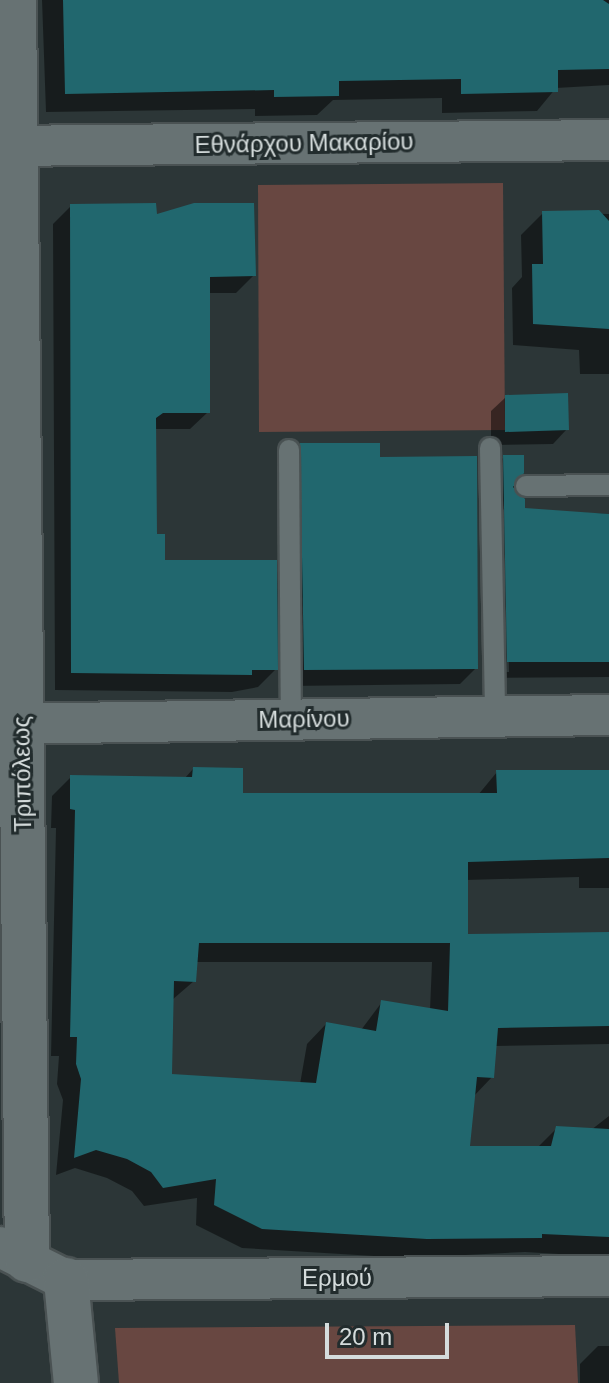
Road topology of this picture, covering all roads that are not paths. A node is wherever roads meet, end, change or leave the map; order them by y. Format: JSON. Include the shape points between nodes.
{"nodes":[{"id":1,"x":14,"y":0,"type":"edge"},
{"id":2,"x":609,"y":140,"type":"edge"},
{"id":3,"x":8,"y":146,"type":"edge"},
{"id":4,"x":490,"y":448,"type":"dead end"},
{"id":5,"x":289,"y":450,"type":"dead end"},
{"id":6,"x":609,"y":485,"type":"edge"},
{"id":7,"x":526,"y":486,"type":"dead end"},
{"id":8,"x":609,"y":715,"type":"edge"},
{"id":9,"x":495,"y":716,"type":"junction"},
{"id":10,"x":291,"y":719,"type":"junction"},
{"id":11,"x":11,"y":724,"type":"edge"},
{"id":12,"x":13,"y":1254,"type":"edge"},
{"id":13,"x":609,"y":1276,"type":"edge"},
{"id":14,"x":66,"y":1280,"type":"junction"},
{"id":15,"x":76,"y":1383,"type":"edge"}],
"edges":[{"from":1,"to":3,"type":"street","name":"Τριπόλεως"},
{"from":2,"to":3,"type":"street","name":"Εθνάρχου Μακαρίου"},
{"from":3,"to":11,"type":"street","name":"Τριπόλεως"},
{"from":4,"to":9,"type":"lane"},
{"from":5,"to":10,"type":"lane"},
{"from":6,"to":7,"type":"lane"},
{"from":8,"to":9,"type":"street","name":"Μαρίνου"},
{"from":9,"to":10,"type":"street","name":"Μαρίνου"},
{"from":10,"to":11,"type":"street","name":"Μαρίνου"},
{"from":11,"to":12,"type":"street","name":"Τριπόλεως"},
{"from":12,"to":14,"type":"street"},
{"from":13,"to":14,"type":"street","name":"Ερμού"},
{"from":14,"to":15,"type":"street"}]}
